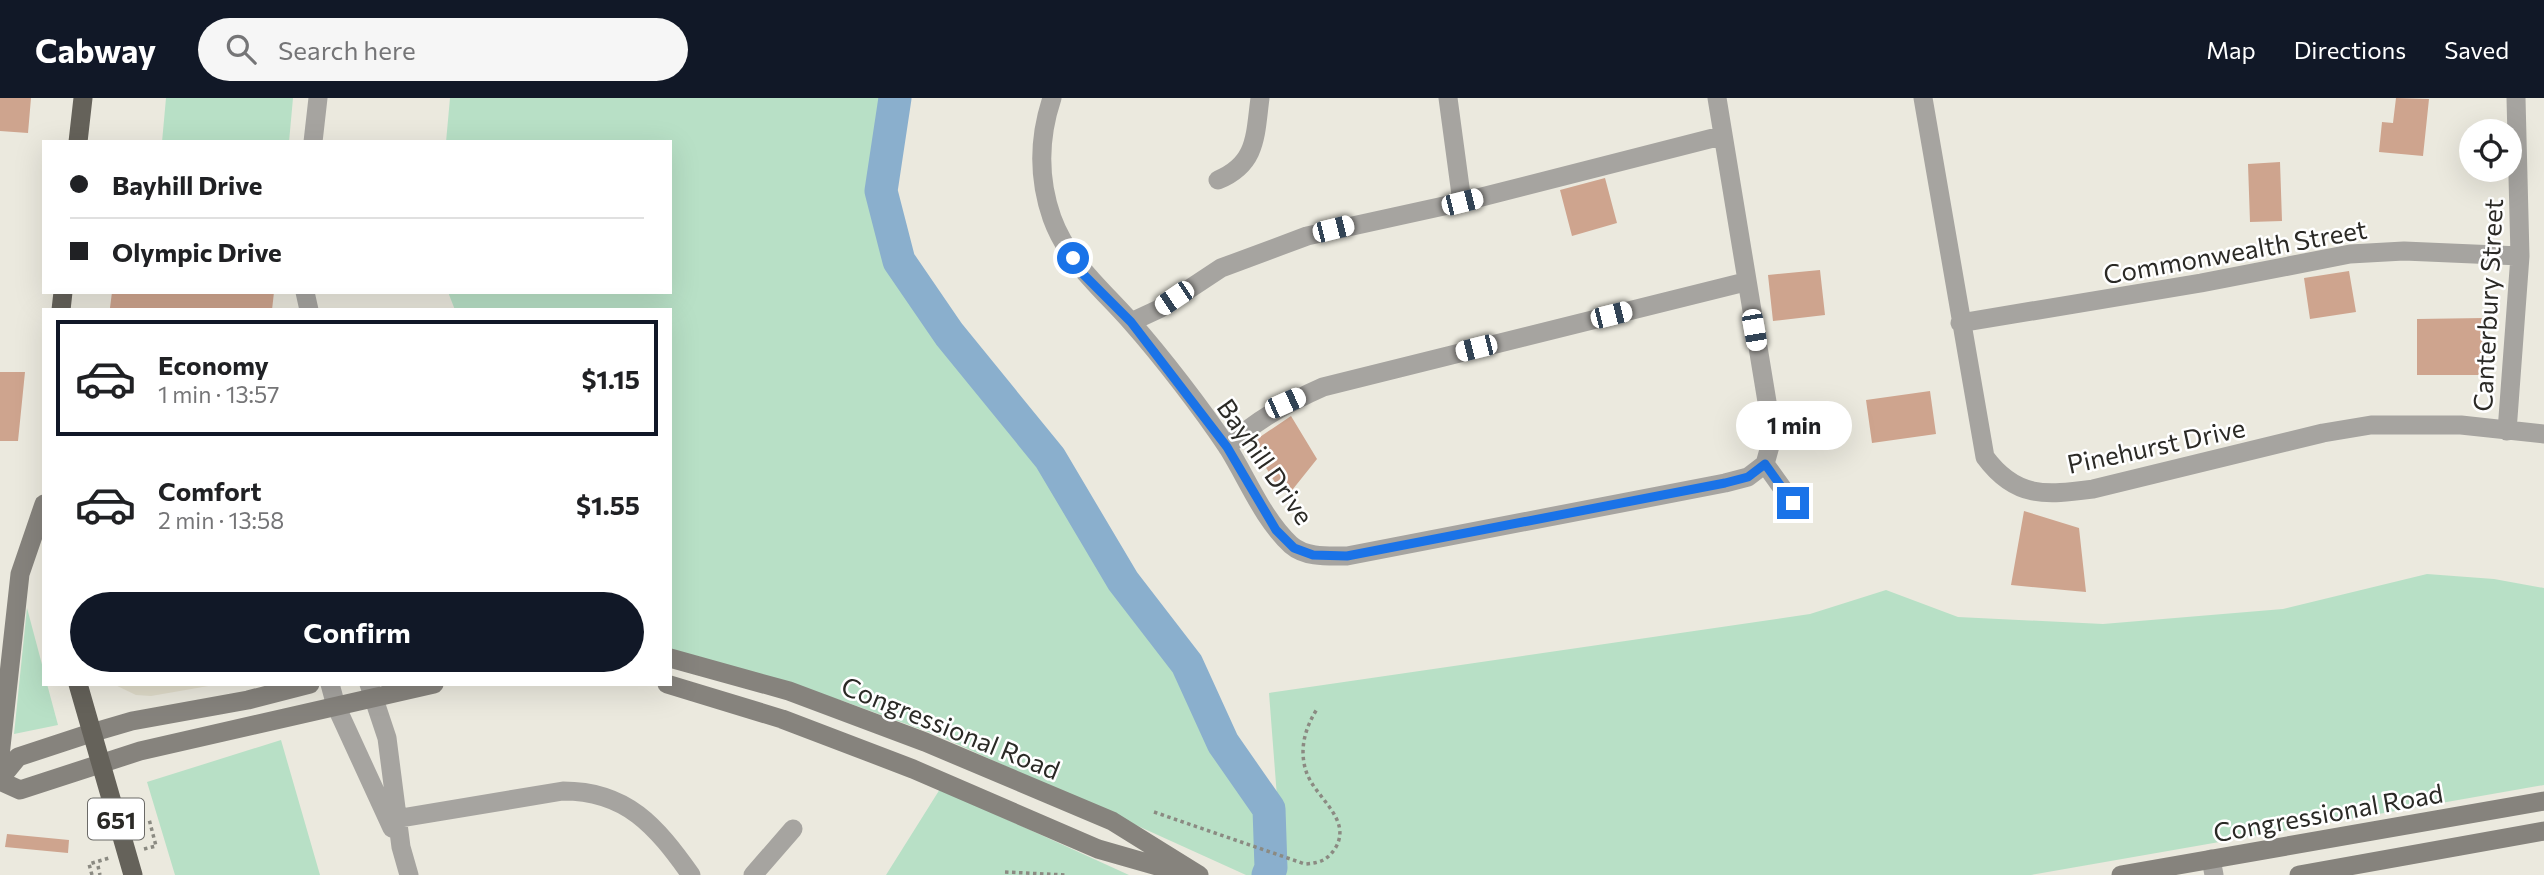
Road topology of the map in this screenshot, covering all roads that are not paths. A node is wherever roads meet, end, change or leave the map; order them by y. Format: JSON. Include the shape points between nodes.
{"nodes":[{"id":1,"x":83,"y":98,"type":"edge"},
{"id":2,"x":318,"y":98,"type":"edge"},
{"id":3,"x":1052,"y":98,"type":"edge"},
{"id":4,"x":1260,"y":98,"type":"edge"},
{"id":5,"x":1448,"y":98,"type":"edge"},
{"id":6,"x":1717,"y":98,"type":"edge"},
{"id":7,"x":1923,"y":98,"type":"edge"},
{"id":8,"x":2516,"y":98,"type":"edge"},
{"id":9,"x":1721,"y":136,"type":"junction"},
{"id":10,"x":78,"y":140,"type":"edge"},
{"id":11,"x":313,"y":140,"type":"edge"},
{"id":12,"x":1218,"y":180,"type":"dead end"},
{"id":13,"x":1462,"y":202,"type":"junction"},
{"id":14,"x":2520,"y":256,"type":"junction"},
{"id":15,"x":1745,"y":282,"type":"junction"},
{"id":16,"x":1131,"y":322,"type":"junction"},
{"id":17,"x":1960,"y":323,"type":"junction"},
{"id":18,"x":2507,"y":431,"type":"junction"},
{"id":19,"x":2544,"y":435,"type":"edge"},
{"id":20,"x":1227,"y":447,"type":"junction"},
{"id":21,"x":1765,"y":464,"type":"junction"},
{"id":22,"x":1793,"y":503,"type":"dead end"},
{"id":23,"x":42,"y":510,"type":"edge"},
{"id":24,"x":672,"y":659,"type":"edge"},
{"id":25,"x":79,"y":686,"type":"edge"},
{"id":26,"x":302,"y":686,"type":"edge"},
{"id":27,"x":331,"y":686,"type":"edge"},
{"id":28,"x":415,"y":686,"type":"edge"},
{"id":29,"x":672,"y":686,"type":"edge"},
{"id":30,"x":371,"y":691,"type":"edge"},
{"id":31,"x":336,"y":706,"type":"junction"},
{"id":32,"x":91,"y":733,"type":"junction"},
{"id":33,"x":0,"y":756,"type":"edge"},
{"id":34,"x":100,"y":763,"type":"junction"},
{"id":35,"x":0,"y":780,"type":"edge"},
{"id":36,"x":2544,"y":801,"type":"edge"},
{"id":37,"x":393,"y":819,"type":"junction"},
{"id":38,"x":793,"y":829,"type":"dead end"},
{"id":39,"x":2544,"y":831,"type":"edge"},
{"id":40,"x":2213,"y":867,"type":"edge"},
{"id":41,"x":133,"y":875,"type":"edge"},
{"id":42,"x":409,"y":875,"type":"edge"},
{"id":43,"x":691,"y":875,"type":"edge"},
{"id":44,"x":753,"y":875,"type":"edge"},
{"id":45,"x":1189,"y":875,"type":"edge"},
{"id":46,"x":1199,"y":875,"type":"edge"},
{"id":47,"x":2121,"y":875,"type":"edge"},
{"id":48,"x":2300,"y":875,"type":"edge"}],
"edges":[{"from":1,"to":10,"type":"highway"},
{"from":2,"to":11,"type":"street"},
{"from":3,"to":16,"type":"street","name":"Bayhill Drive","via":[[1041,163],[1052,218],[1081,272]]},
{"from":4,"to":12,"type":"street","via":[[1248,158],[1237,172]]},
{"from":5,"to":13,"type":"street"},
{"from":6,"to":9,"type":"street"},
{"from":7,"to":17,"type":"street","name":"Pinehurst Drive"},
{"from":8,"to":14,"type":"street","name":"Canterbury Street"},
{"from":9,"to":13,"type":"street"},
{"from":9,"to":15,"type":"street"},
{"from":13,"to":16,"type":"street","via":[[1359,222],[1260,251]]},
{"from":14,"to":17,"type":"street","name":"Commonwealth Street","via":[[2404,251],[2350,254]]},
{"from":14,"to":18,"type":"street","name":"Canterbury Street"},
{"from":15,"to":20,"type":"street","via":[[1323,387],[1285,403]]},
{"from":15,"to":21,"type":"street","via":[[1771,426]]},
{"from":16,"to":20,"type":"street","name":"Bayhill Drive"},
{"from":17,"to":18,"type":"street","name":"Pinehurst Drive","via":[[1985,457],[2014,487],[2062,493],[2094,489],[2371,425],[2420,423]]},
{"from":18,"to":19,"type":"street","name":"Pinehurst Drive"},
{"from":20,"to":21,"type":"street","name":"Bayhill Drive","via":[[1276,530],[1294,548],[1328,556],[1725,483],[1748,477]]},
{"from":21,"to":22,"type":"street"},
{"from":23,"to":33,"type":"main road","via":[[20,574]]},
{"from":24,"to":46,"type":"main road","name":"Congressional Road","via":[[789,691],[925,742],[1112,821]]},
{"from":25,"to":32,"type":"highway"},
{"from":26,"to":32,"type":"main road"},
{"from":27,"to":31,"type":"street"},
{"from":28,"to":30,"type":"main road"},
{"from":29,"to":45,"type":"main road","name":"Congressional Road","via":[[782,719],[913,769],[1098,849]]},
{"from":30,"to":31,"type":"main road"},
{"from":30,"to":37,"type":"street","via":[[387,738]]},
{"from":31,"to":34,"type":"main road"},
{"from":31,"to":37,"type":"street"},
{"from":32,"to":34,"type":"highway"},
{"from":32,"to":35,"type":"main road","via":[[18,757]]},
{"from":34,"to":35,"type":"main road","via":[[20,790]]},
{"from":34,"to":41,"type":"highway","number":"651"},
{"from":36,"to":40,"type":"main road","name":"Congressional Road"},
{"from":37,"to":42,"type":"street"},
{"from":37,"to":43,"type":"street","via":[[584,791],[629,805]]},
{"from":38,"to":44,"type":"street"},
{"from":39,"to":48,"type":"main road"},
{"from":40,"to":47,"type":"main road","name":"Congressional Road"}]}
